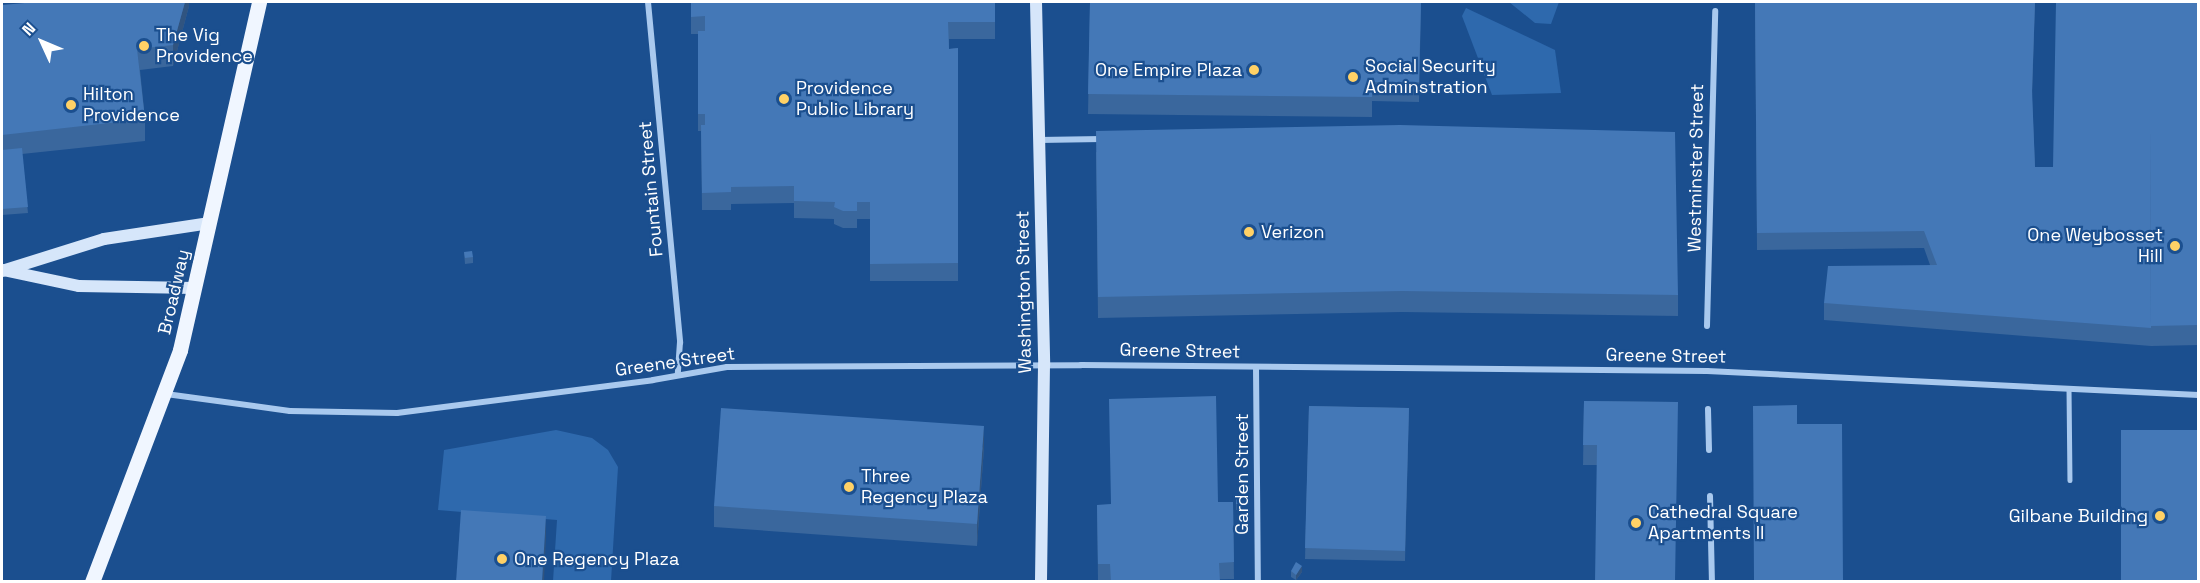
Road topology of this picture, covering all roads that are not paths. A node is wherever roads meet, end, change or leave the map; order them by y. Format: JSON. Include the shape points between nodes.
{"nodes":[{"id":1,"x":259,"y":2,"type":"edge"},
{"id":2,"x":648,"y":2,"type":"edge"},
{"id":3,"x":1036,"y":2,"type":"edge"},
{"id":4,"x":1714,"y":11,"type":"dead end"},
{"id":5,"x":1116,"y":139,"type":"edge"},
{"id":6,"x":1039,"y":140,"type":"junction"},
{"id":7,"x":210,"y":223,"type":"junction"},
{"id":8,"x":2,"y":270,"type":"edge"},
{"id":9,"x":195,"y":288,"type":"junction"},
{"id":10,"x":1707,"y":326,"type":"dead end"},
{"id":11,"x":1044,"y":365,"type":"junction"},
{"id":12,"x":1256,"y":367,"type":"junction"},
{"id":13,"x":678,"y":374,"type":"junction"},
{"id":14,"x":2069,"y":388,"type":"junction"},
{"id":15,"x":166,"y":394,"type":"junction"},
{"id":16,"x":2199,"y":395,"type":"edge"},
{"id":17,"x":1708,"y":409,"type":"dead end"},
{"id":18,"x":1710,"y":450,"type":"dead end"},
{"id":19,"x":2070,"y":480,"type":"dead end"},
{"id":20,"x":1710,"y":496,"type":"dead end"},
{"id":21,"x":92,"y":582,"type":"edge"},
{"id":22,"x":1041,"y":582,"type":"edge"},
{"id":23,"x":1258,"y":582,"type":"edge"},
{"id":24,"x":1712,"y":582,"type":"edge"}],
"edges":[{"from":1,"to":7,"type":"main road","name":"Broadway"},
{"from":2,"to":13,"type":"street","name":"Fountain Street","via":[[680,342]]},
{"from":3,"to":6,"type":"main road","name":"Washington Street"},
{"from":4,"to":10,"type":"street","name":"Westminster Street"},
{"from":5,"to":6,"type":"street"},
{"from":6,"to":11,"type":"main road","name":"Washington Street"},
{"from":7,"to":8,"type":"main road","via":[[104,239]]},
{"from":7,"to":9,"type":"main road","name":"Broadway"},
{"from":8,"to":9,"type":"main road","via":[[79,286]]},
{"from":9,"to":15,"type":"main road","name":"Broadway"},
{"from":11,"to":12,"type":"street","name":"Greene Street"},
{"from":11,"to":13,"type":"street","name":"Greene Street","via":[[727,367]]},
{"from":11,"to":22,"type":"main road","name":"Washington Street"},
{"from":12,"to":14,"type":"street","name":"Greene Street","via":[[1707,371]]},
{"from":12,"to":23,"type":"street","name":"Garden Street"},
{"from":13,"to":15,"type":"street","name":"Greene Street","via":[[397,413],[290,411]]},
{"from":14,"to":16,"type":"street","name":"Greene Street"},
{"from":14,"to":19,"type":"lane"},
{"from":15,"to":21,"type":"main road","name":"Broadway"},
{"from":17,"to":18,"type":"street"},
{"from":20,"to":24,"type":"street"}]}
